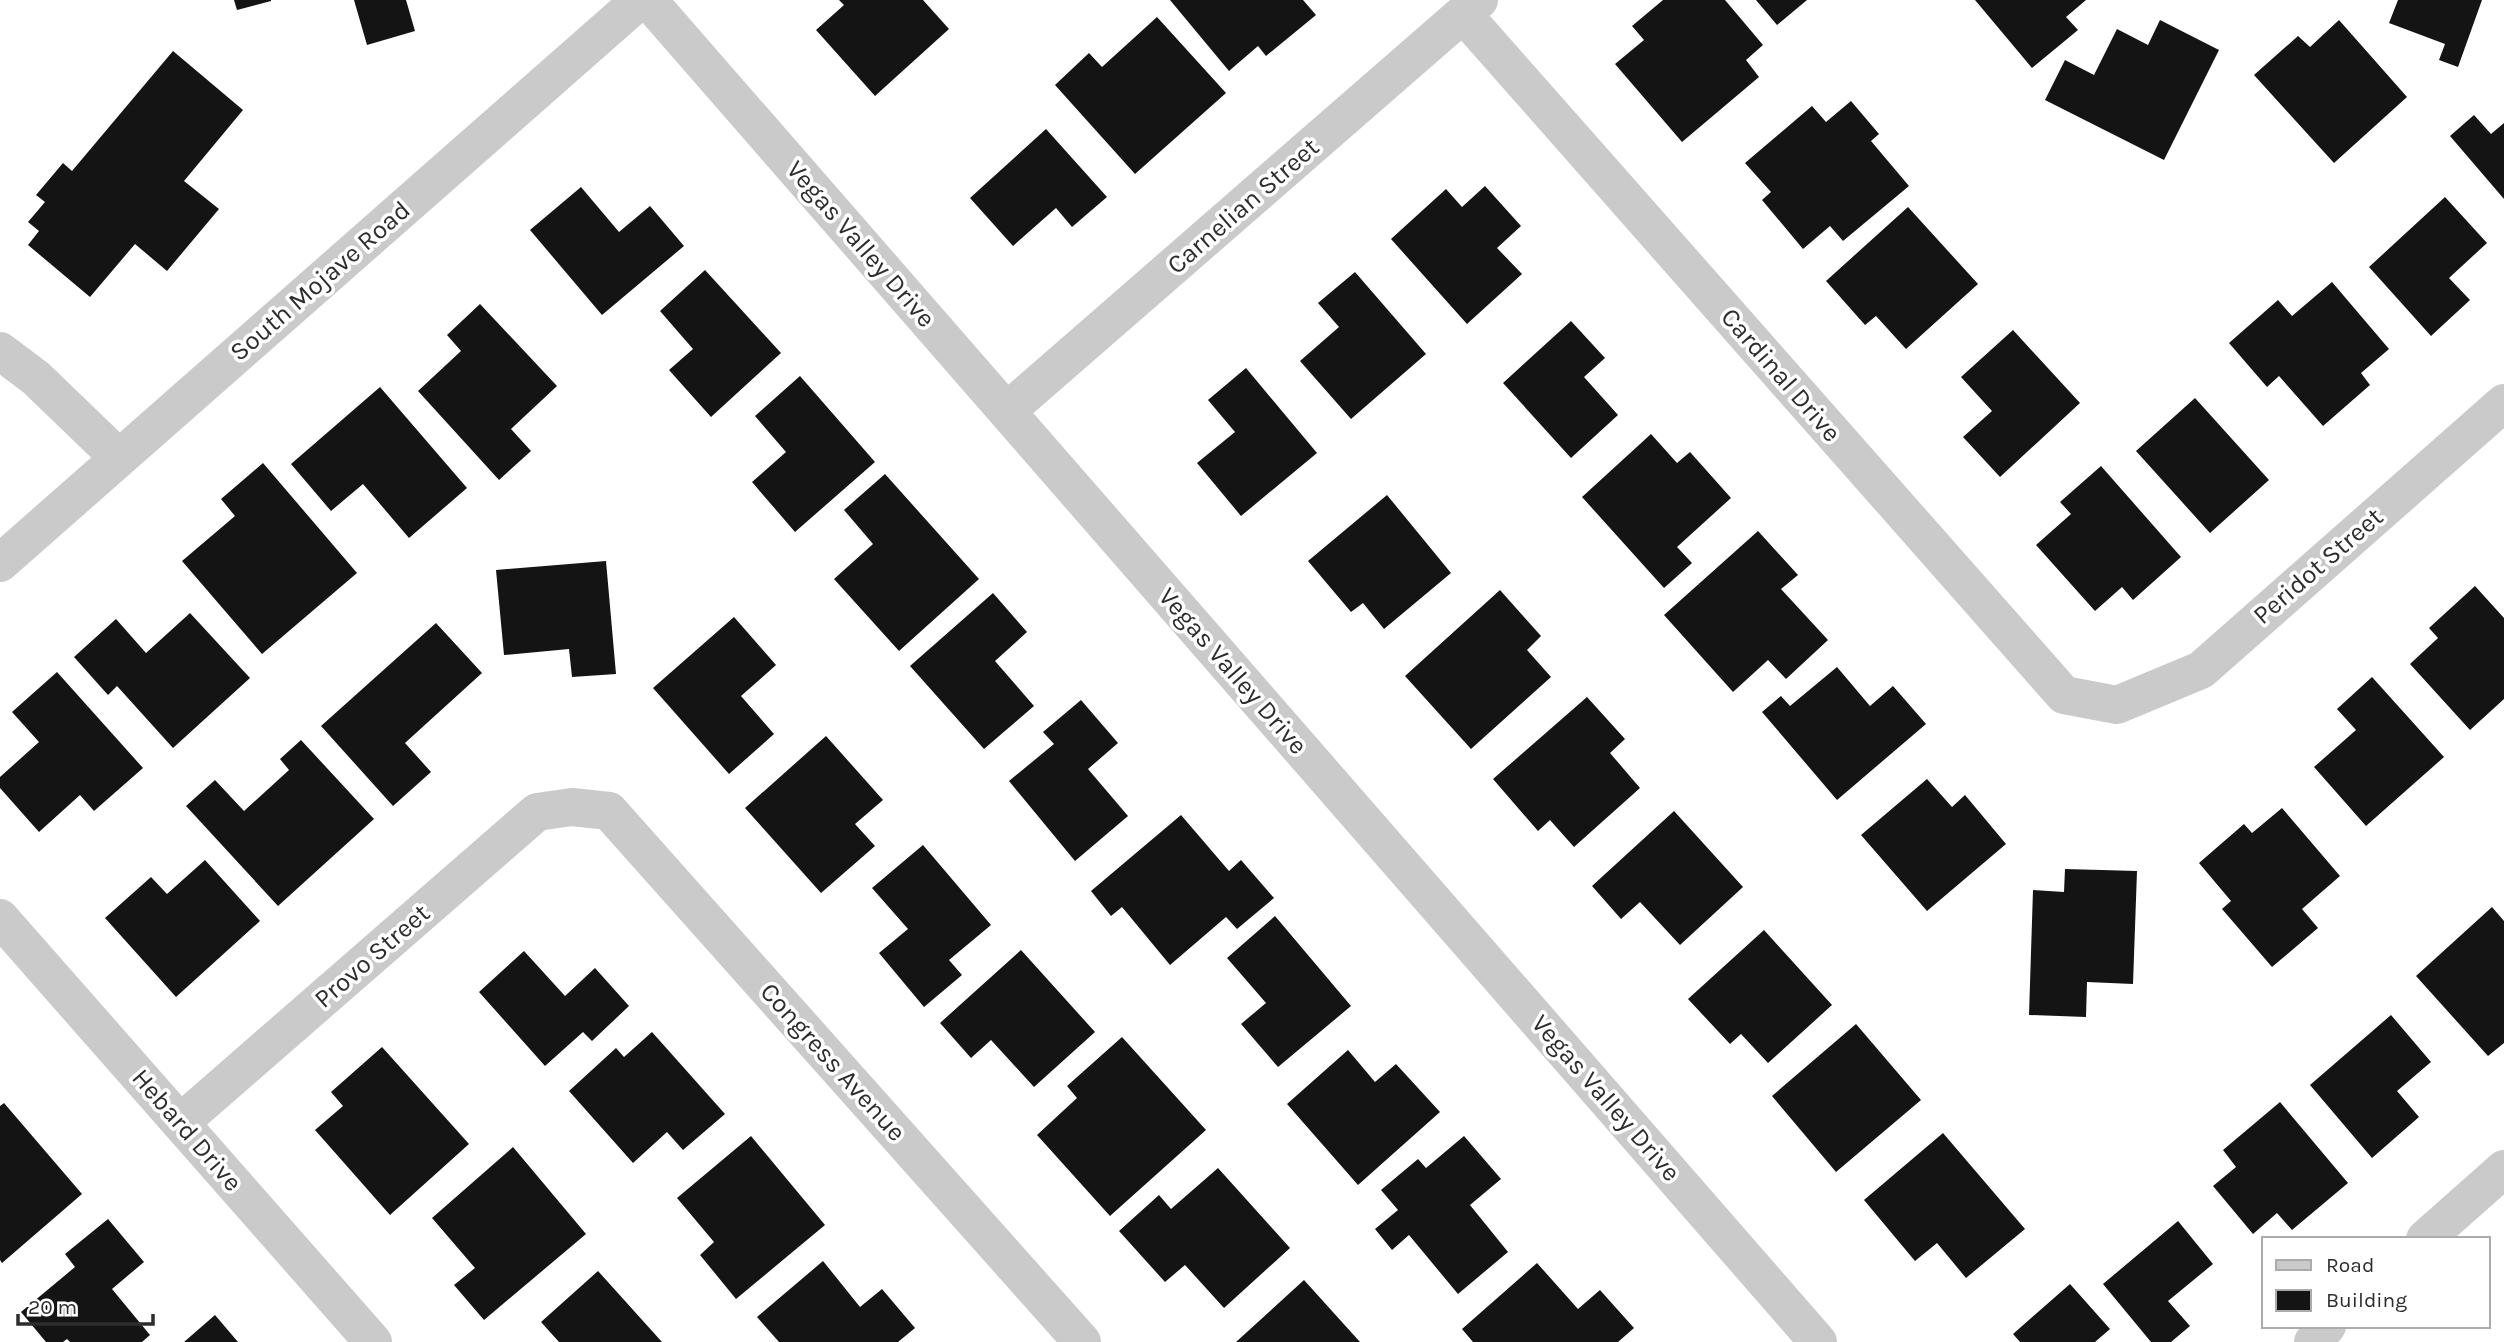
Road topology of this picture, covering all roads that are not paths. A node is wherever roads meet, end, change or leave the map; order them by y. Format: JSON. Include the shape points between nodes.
{"nodes":[{"id":1,"x":640,"y":0,"type":"edge"},
{"id":2,"x":649,"y":0,"type":"edge"},
{"id":3,"x":1471,"y":7,"type":"edge"},
{"id":4,"x":0,"y":351,"type":"edge"},
{"id":5,"x":2504,"y":403,"type":"edge"},
{"id":6,"x":1007,"y":411,"type":"junction"},
{"id":7,"x":119,"y":458,"type":"junction"},
{"id":8,"x":0,"y":563,"type":"edge"},
{"id":9,"x":2117,"y":705,"type":"joint"},
{"id":10,"x":572,"y":807,"type":"joint"},
{"id":11,"x":0,"y":918,"type":"edge"},
{"id":12,"x":180,"y":1123,"type":"junction"},
{"id":13,"x":2504,"y":1169,"type":"edge"},
{"id":14,"x":2427,"y":1237,"type":"edge"},
{"id":15,"x":2325,"y":1328,"type":"edge"},
{"id":16,"x":373,"y":1342,"type":"edge"},
{"id":17,"x":1082,"y":1342,"type":"edge"},
{"id":18,"x":1818,"y":1342,"type":"edge"},
{"id":19,"x":2313,"y":1342,"type":"edge"}],
"edges":[{"from":1,"to":7,"type":"street","name":"South Mojave Road"},
{"from":2,"to":6,"type":"street","name":"Vegas Valley Drive"},
{"from":3,"to":6,"type":"street","name":"Carnelian Street"},
{"from":3,"to":9,"type":"street","name":"Cardinal Drive","via":[[2064,695]]},
{"from":4,"to":7,"type":"street","via":[[36,378]]},
{"from":5,"to":9,"type":"street","name":"Peridot Street","via":[[2201,670]]},
{"from":6,"to":18,"type":"street","name":"Vegas Valley Drive"},
{"from":7,"to":8,"type":"street","name":"South Mojave Road"},
{"from":10,"to":12,"type":"street","name":"Provo Street","via":[[537,812]]},
{"from":10,"to":17,"type":"street","name":"Congress Avenue","via":[[609,811]]},
{"from":11,"to":12,"type":"street","name":"Hebard Drive"},
{"from":12,"to":16,"type":"street","name":"Hebard Drive"},
{"from":13,"to":14,"type":"street"},
{"from":15,"to":19,"type":"street"}]}
